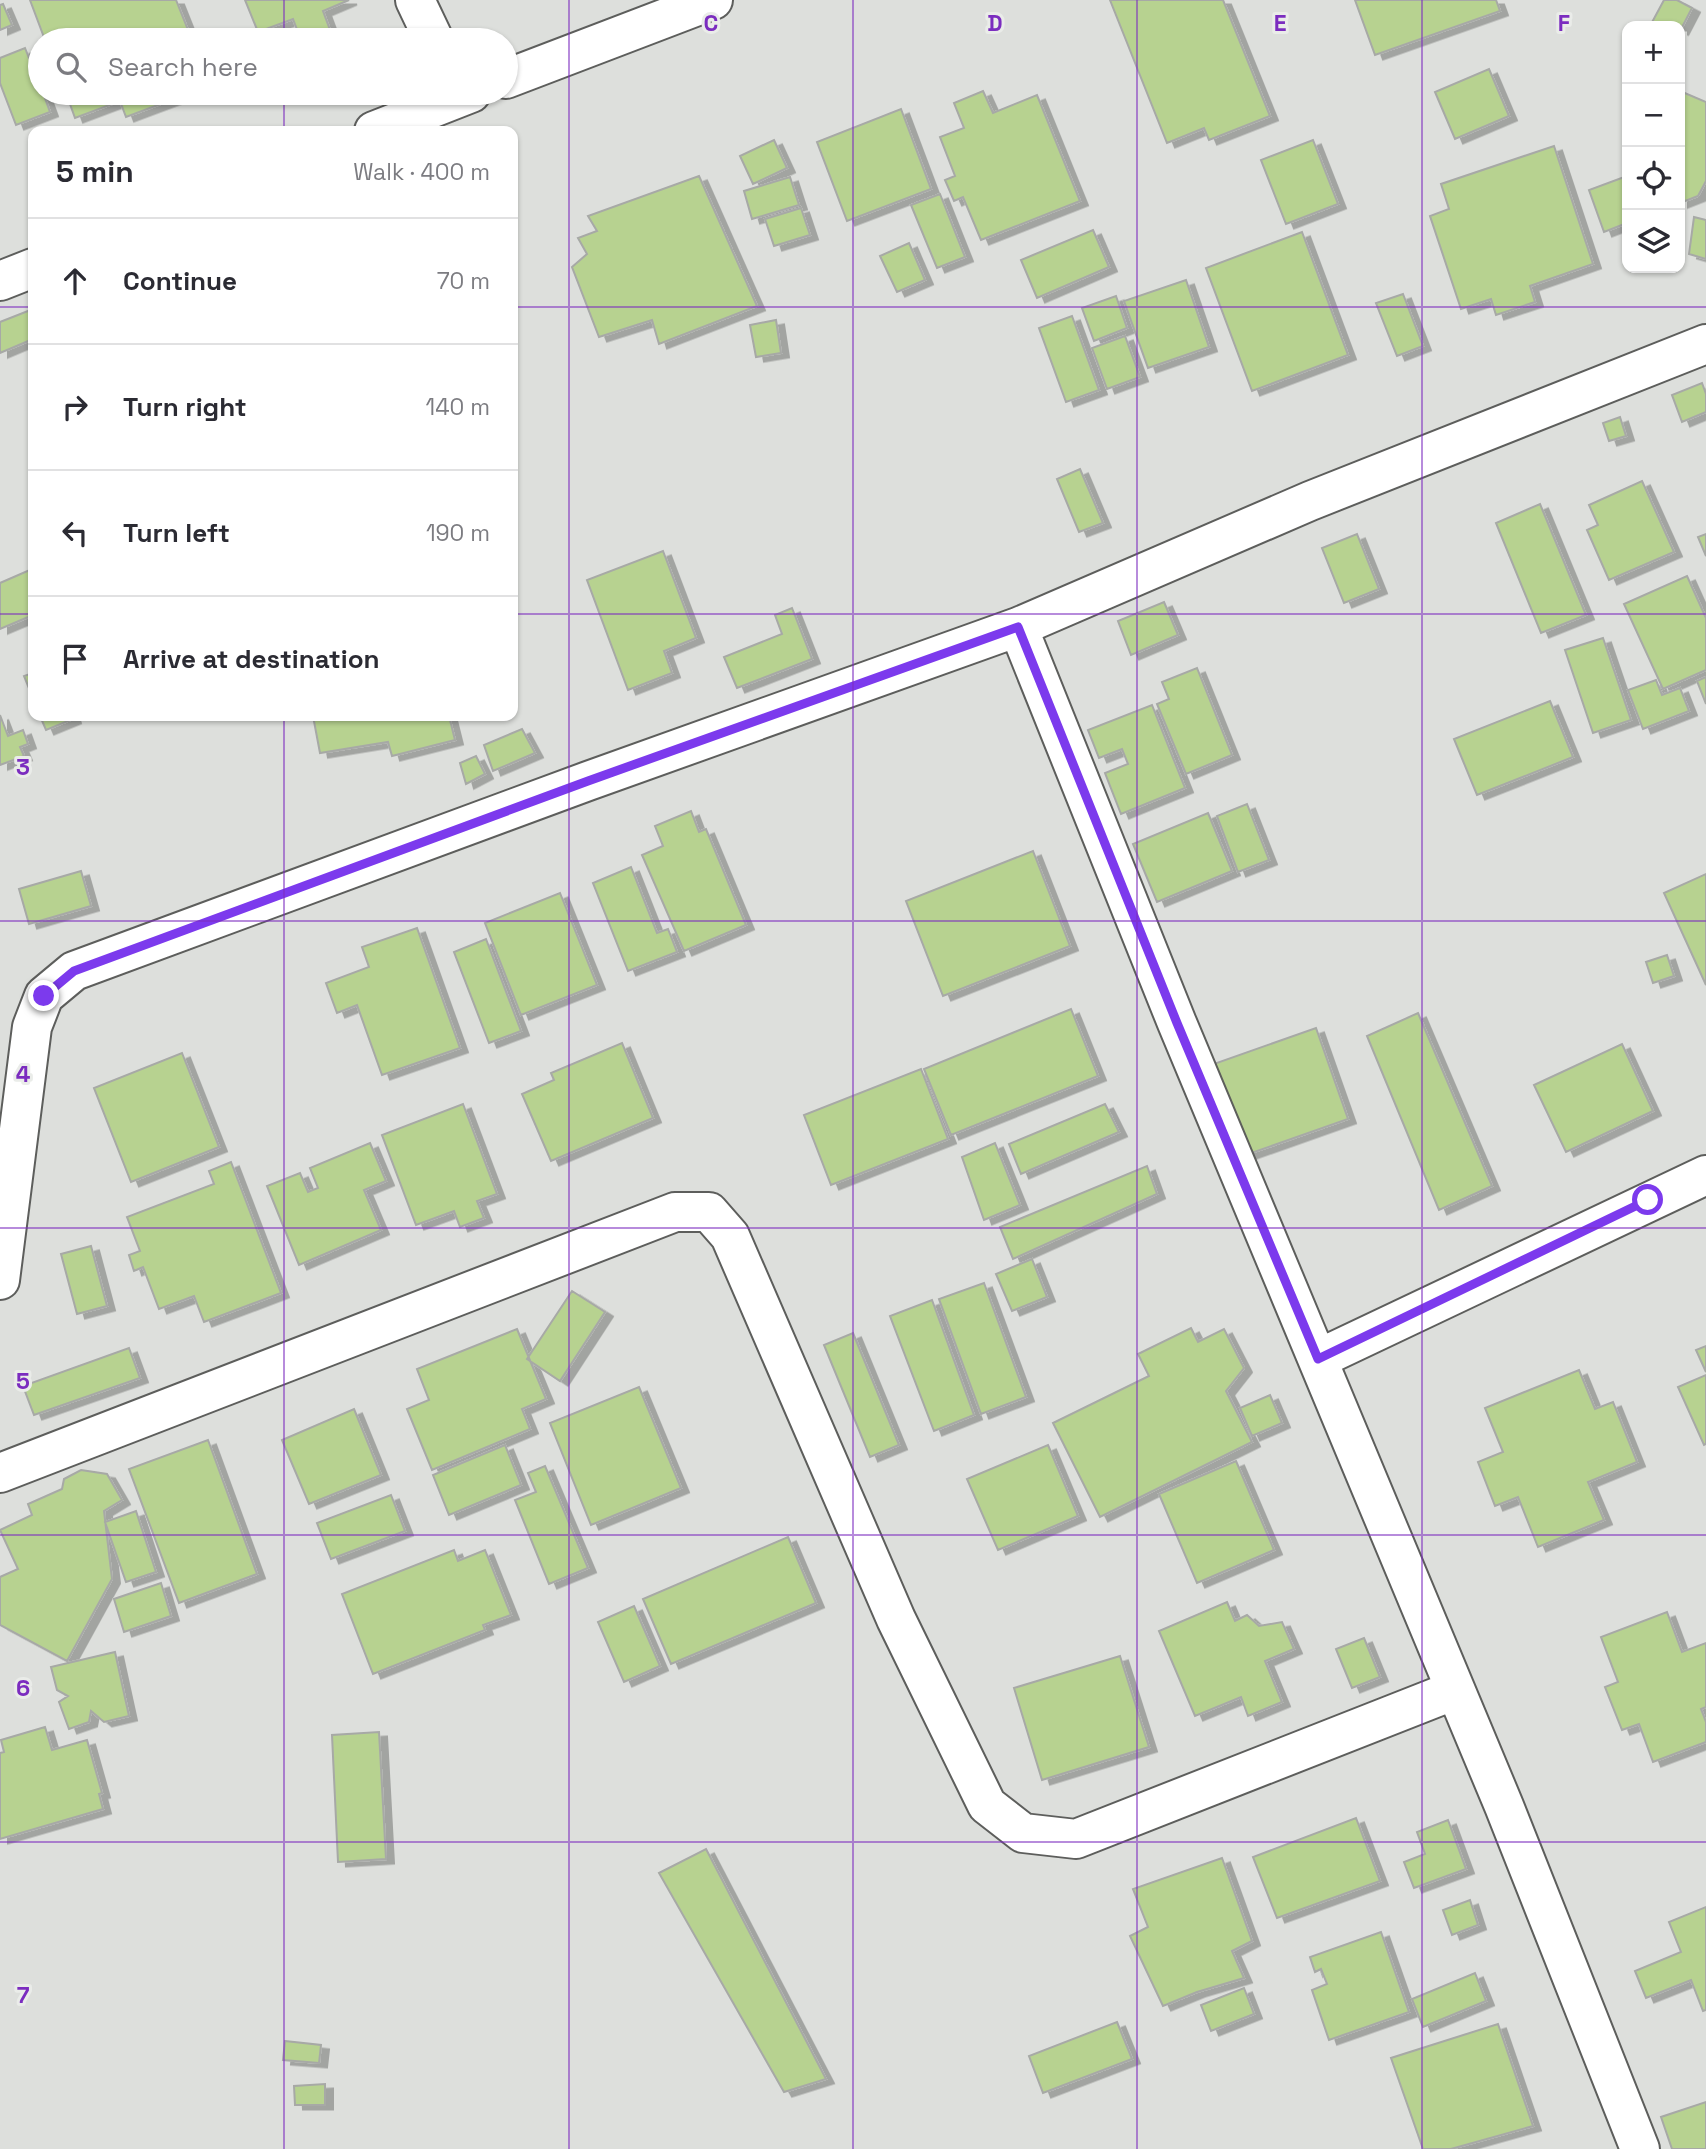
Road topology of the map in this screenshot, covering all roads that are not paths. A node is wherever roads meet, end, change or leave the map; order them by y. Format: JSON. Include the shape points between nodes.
{"nodes":[{"id":1,"x":415,"y":0,"type":"edge"},
{"id":2,"x":713,"y":0,"type":"edge"},
{"id":3,"x":428,"y":28,"type":"edge"},
{"id":4,"x":518,"y":74,"type":"edge"},
{"id":5,"x":437,"y":105,"type":"edge"},
{"id":6,"x":386,"y":126,"type":"edge"},
{"id":7,"x":28,"y":270,"type":"edge"},
{"id":8,"x":0,"y":281,"type":"edge"},
{"id":9,"x":1706,"y":344,"type":"edge"},
{"id":10,"x":1018,"y":627,"type":"junction"},
{"id":11,"x":1706,"y":1175,"type":"edge"},
{"id":12,"x":0,"y":1280,"type":"edge"},
{"id":13,"x":1318,"y":1359,"type":"junction"},
{"id":14,"x":0,"y":1474,"type":"edge"},
{"id":15,"x":1455,"y":1690,"type":"junction"},
{"id":16,"x":1640,"y":2149,"type":"edge"}],
"edges":[{"from":1,"to":3,"type":"street"},
{"from":2,"to":4,"type":"street"},
{"from":5,"to":6,"type":"street"},
{"from":7,"to":8,"type":"street"},
{"from":9,"to":10,"type":"street","via":[[1310,501]]},
{"from":10,"to":12,"type":"street","via":[[74,971],[44,996],[32,1027]]},
{"from":10,"to":13,"type":"street"},
{"from":11,"to":13,"type":"street"},
{"from":13,"to":15,"type":"street"},
{"from":14,"to":15,"type":"street","via":[[675,1212],[709,1212],[730,1236],[896,1619],[986,1805],[1023,1833],[1076,1839]]},
{"from":15,"to":16,"type":"street"}]}
